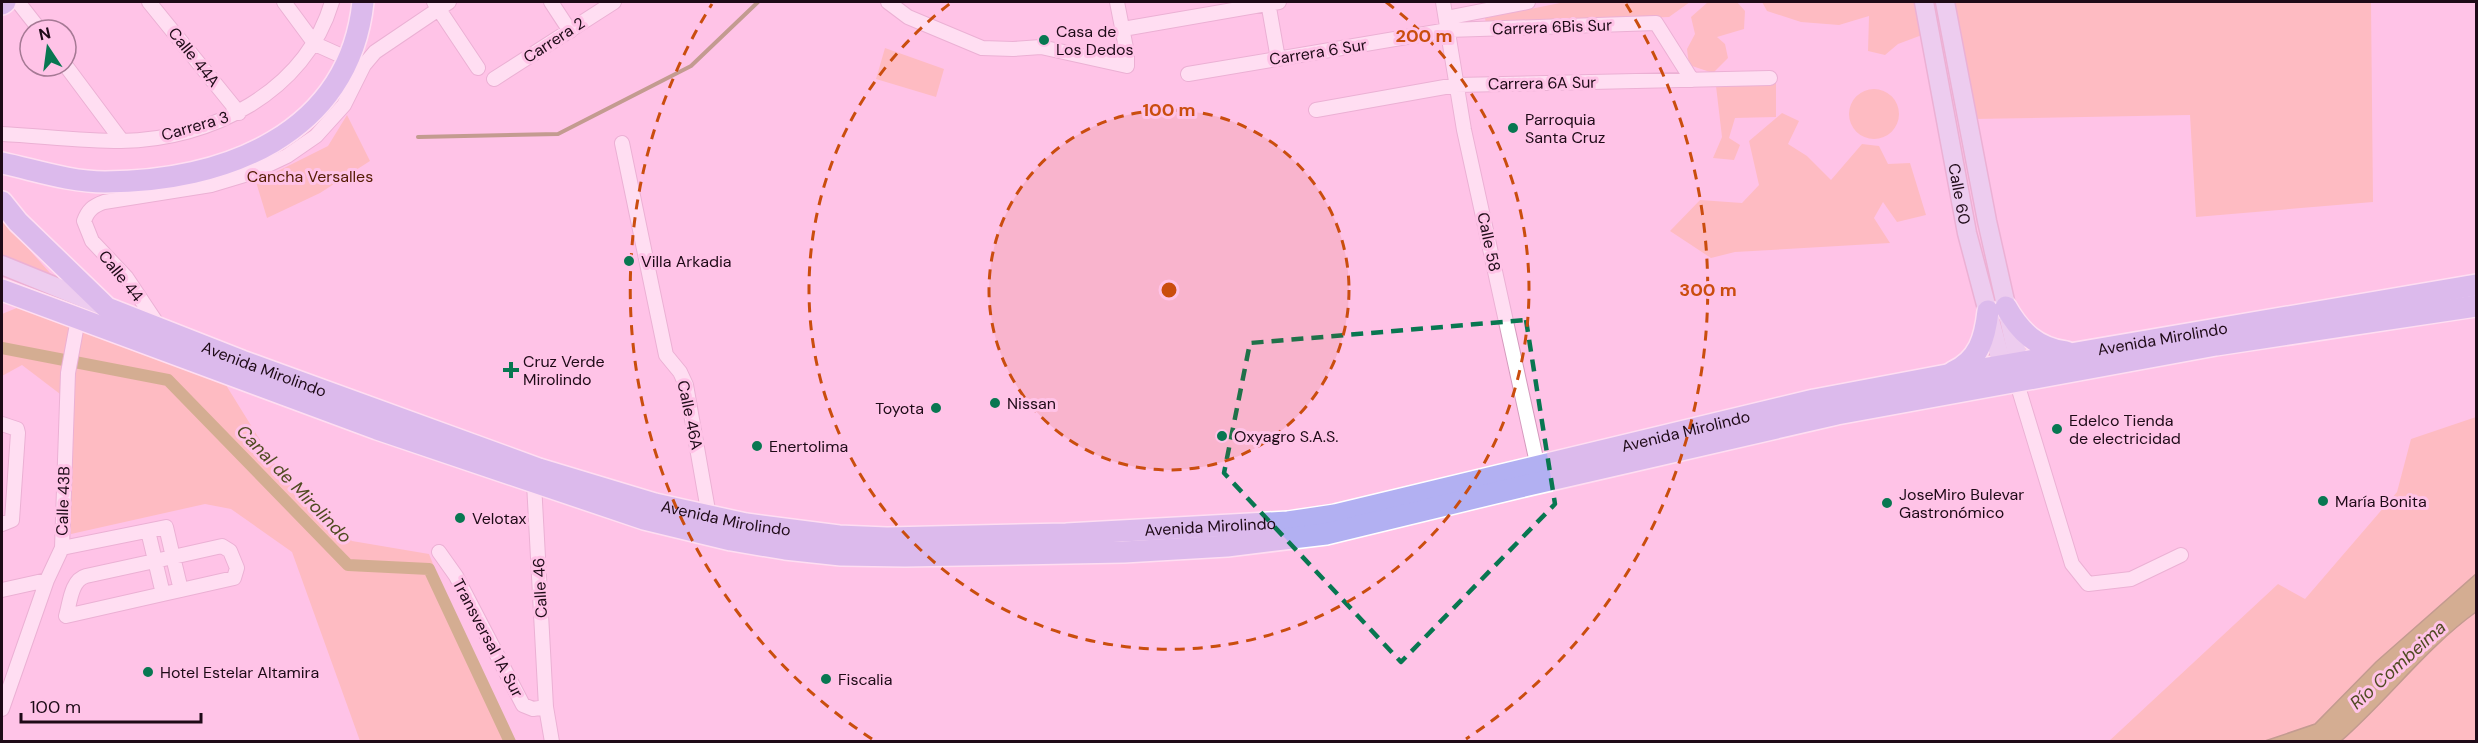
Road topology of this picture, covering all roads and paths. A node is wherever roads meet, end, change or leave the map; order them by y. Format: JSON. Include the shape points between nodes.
{"nodes":[{"id":1,"x":18,"y":2,"type":"edge"},
{"id":2,"x":149,"y":2,"type":"edge"},
{"id":3,"x":284,"y":2,"type":"edge"},
{"id":4,"x":332,"y":2,"type":"edge"},
{"id":5,"x":363,"y":2,"type":"edge"},
{"id":6,"x":551,"y":2,"type":"edge"},
{"id":7,"x":614,"y":2,"type":"edge"},
{"id":8,"x":888,"y":2,"type":"edge"},
{"id":9,"x":1117,"y":2,"type":"edge"},
{"id":10,"x":1272,"y":2,"type":"edge"},
{"id":11,"x":1443,"y":2,"type":"edge"},
{"id":12,"x":1528,"y":2,"type":"edge"},
{"id":13,"x":1924,"y":2,"type":"edge"},
{"id":14,"x":1945,"y":2,"type":"edge"},
{"id":15,"x":441,"y":4,"type":"edge"},
{"id":16,"x":30,"y":18,"type":"edge"},
{"id":17,"x":1447,"y":24,"type":"junction"},
{"id":18,"x":1123,"y":29,"type":"junction"},
{"id":19,"x":570,"y":31,"type":"junction"},
{"id":20,"x":315,"y":44,"type":"junction"},
{"id":21,"x":1278,"y":59,"type":"junction"},
{"id":22,"x":356,"y":63,"type":"junction"},
{"id":23,"x":478,"y":68,"type":"dead end"},
{"id":24,"x":1188,"y":74,"type":"dead end"},
{"id":25,"x":75,"y":78,"type":"edge"},
{"id":26,"x":494,"y":78,"type":"dead end"},
{"id":27,"x":1770,"y":78,"type":"dead end"},
{"id":28,"x":1692,"y":80,"type":"junction"},
{"id":29,"x":1456,"y":86,"type":"junction"},
{"id":30,"x":1316,"y":110,"type":"dead end"},
{"id":31,"x":239,"y":113,"type":"junction"},
{"id":32,"x":2,"y":134,"type":"edge"},
{"id":33,"x":122,"y":141,"type":"junction"},
{"id":34,"x":622,"y":143,"type":"dead end"},
{"id":35,"x":2,"y":163,"type":"edge"},
{"id":36,"x":2,"y":202,"type":"edge"},
{"id":37,"x":2,"y":265,"type":"edge"},
{"id":38,"x":2476,"y":285,"type":"edge"},
{"id":39,"x":2,"y":290,"type":"edge"},
{"id":40,"x":2476,"y":306,"type":"edge"},
{"id":41,"x":107,"y":308,"type":"junction"},
{"id":42,"x":1997,"y":309,"type":"junction"},
{"id":43,"x":78,"y":319,"type":"junction"},
{"id":44,"x":161,"y":330,"type":"junction"},
{"id":45,"x":2076,"y":353,"type":"junction"},
{"id":46,"x":2012,"y":369,"type":"junction"},
{"id":47,"x":1947,"y":375,"type":"junction"},
{"id":48,"x":2,"y":424,"type":"edge"},
{"id":49,"x":1540,"y":473,"type":"junction"},
{"id":50,"x":536,"y":476,"type":"junction"},
{"id":51,"x":709,"y":516,"type":"junction"},
{"id":52,"x":2,"y":524,"type":"edge"},
{"id":53,"x":148,"y":531,"type":"junction"},
{"id":54,"x":62,"y":548,"type":"junction"},
{"id":55,"x":439,"y":552,"type":"dead end"},
{"id":56,"x":2181,"y":555,"type":"dead end"},
{"id":57,"x":173,"y":556,"type":"junction"},
{"id":58,"x":155,"y":561,"type":"junction"},
{"id":59,"x":47,"y":580,"type":"junction"},
{"id":60,"x":2,"y":590,"type":"edge"},
{"id":61,"x":182,"y":590,"type":"junction"},
{"id":62,"x":163,"y":594,"type":"junction"},
{"id":63,"x":546,"y":707,"type":"junction"},
{"id":64,"x":2,"y":709,"type":"edge"},
{"id":65,"x":552,"y":741,"type":"edge"}],
"edges":[{"from":1,"to":16,"type":"street"},
{"from":2,"to":31,"type":"street","name":"Calle 44A"},
{"from":3,"to":20,"type":"street"},
{"from":4,"to":20,"type":"street","name":"Carrera 3"},
{"from":5,"to":22,"type":"main road"},
{"from":6,"to":19,"type":"street"},
{"from":7,"to":19,"type":"street","name":"Carrera 2"},
{"from":8,"to":18,"type":"street","via":[[908,17],[982,48],[1041,47],[1127,66]]},
{"from":9,"to":18,"type":"street"},
{"from":10,"to":18,"type":"street"},
{"from":10,"to":21,"type":"street"},
{"from":11,"to":17,"type":"street","name":"Calle 58"},
{"from":12,"to":17,"type":"street","name":"Carrera 6 Sur"},
{"from":13,"to":42,"type":"main road","name":"Calle 60","via":[[1967,233]]},
{"from":14,"to":42,"type":"main road","name":"Calle 60","via":[[1987,221]]},
{"from":15,"to":22,"type":"street"},
{"from":15,"to":23,"type":"street"},
{"from":17,"to":21,"type":"street","name":"Carrera 6 Sur"},
{"from":17,"to":28,"type":"street","name":"Carrera 6Bis Sur","via":[[1656,23]]},
{"from":17,"to":29,"type":"street","name":"Calle 58"},
{"from":19,"to":26,"type":"street","name":"Carrera 2"},
{"from":20,"to":22,"type":"street"},
{"from":20,"to":31,"type":"street","name":"Carrera 3","via":[[274,89]]},
{"from":21,"to":24,"type":"street","name":"Carrera 6 Sur"},
{"from":22,"to":35,"type":"main road","via":[[299,123],[265,147],[224,166],[174,176],[105,182]]},
{"from":22,"to":44,"type":"street","name":"Calle 44","via":[[344,105],[316,136],[287,156],[251,173],[211,184],[104,202],[87,213],[84,221],[92,241],[126,277]]},
{"from":25,"to":33,"type":"street"},
{"from":27,"to":28,"type":"street","name":"Carrera 6A Sur"},
{"from":28,"to":29,"type":"street","name":"Carrera 6A Sur"},
{"from":29,"to":30,"type":"street","name":"Carrera 6A Sur"},
{"from":29,"to":49,"type":"street","name":"Calle 58"},
{"from":31,"to":33,"type":"street","name":"Carrera 3","via":[[154,138]]},
{"from":32,"to":33,"type":"street","name":"Carrera 3"},
{"from":34,"to":51,"type":"street","name":"Calle 46A","via":[[666,355],[686,385]]},
{"from":36,"to":41,"type":"main road","name":"Avenida Mirolindo"},
{"from":37,"to":41,"type":"main road"},
{"from":38,"to":45,"type":"main road","name":"Avenida Mirolindo"},
{"from":39,"to":43,"type":"main road","name":"Avenida Mirolindo"},
{"from":40,"to":46,"type":"main road","name":"Avenida Mirolindo","via":[[2216,345]]},
{"from":41,"to":44,"type":"main road","name":"Avenida Mirolindo"},
{"from":42,"to":45,"type":"main road","via":[[2033,340],[2054,350]]},
{"from":42,"to":46,"type":"main road","name":"Calle 60"},
{"from":42,"to":47,"type":"main road","via":[[1977,354]]},
{"from":43,"to":50,"type":"main road","name":"Avenida Mirolindo","via":[[460,458]]},
{"from":43,"to":54,"type":"street","name":"Calle 43B","via":[[68,373]]},
{"from":44,"to":50,"type":"main road","name":"Avenida Mirolindo"},
{"from":45,"to":46,"type":"main road","name":"Avenida Mirolindo"},
{"from":46,"to":47,"type":"main road","name":"Avenida Mirolindo"},
{"from":46,"to":49,"type":"main road","name":"Avenida Mirolindo","via":[[1837,414]]},
{"from":46,"to":56,"type":"street","name":"Calle 60","via":[[2072,564],[2088,584],[2131,579]]},
{"from":47,"to":49,"type":"main road","name":"Avenida Mirolindo","via":[[1814,400]]},
{"from":48,"to":52,"type":"street","via":[[13,426],[18,434],[12,520]]},
{"from":49,"to":50,"type":"main road","name":"Avenida Mirolindo","via":[[1326,534],[1285,541],[1124,552],[906,556],[842,555],[731,540],[644,519]]},
{"from":49,"to":51,"type":"main road","name":"Avenida Mirolindo","via":[[1335,515],[1066,534],[888,538],[813,533]]},
{"from":50,"to":51,"type":"main road","name":"Avenida Mirolindo"},
{"from":50,"to":63,"type":"street","name":"Calle 46"},
{"from":53,"to":54,"type":"street"},
{"from":53,"to":57,"type":"street","via":[[166,527]]},
{"from":53,"to":58,"type":"street"},
{"from":54,"to":59,"type":"street","name":"Calle 43B"},
{"from":55,"to":63,"type":"street","name":"Transversal 1A Sur","via":[[456,576],[523,705],[533,709]]},
{"from":57,"to":58,"type":"street"},
{"from":57,"to":61,"type":"street"},
{"from":57,"to":61,"type":"street","via":[[222,546],[230,551],[237,568],[236,575],[229,579]]},
{"from":58,"to":62,"type":"street"},
{"from":58,"to":62,"type":"street","via":[[81,577],[66,616]]},
{"from":59,"to":60,"type":"street"},
{"from":59,"to":64,"type":"street","name":"Calle 43B"},
{"from":61,"to":62,"type":"street"},
{"from":63,"to":65,"type":"street","name":"Calle 46"}]}
